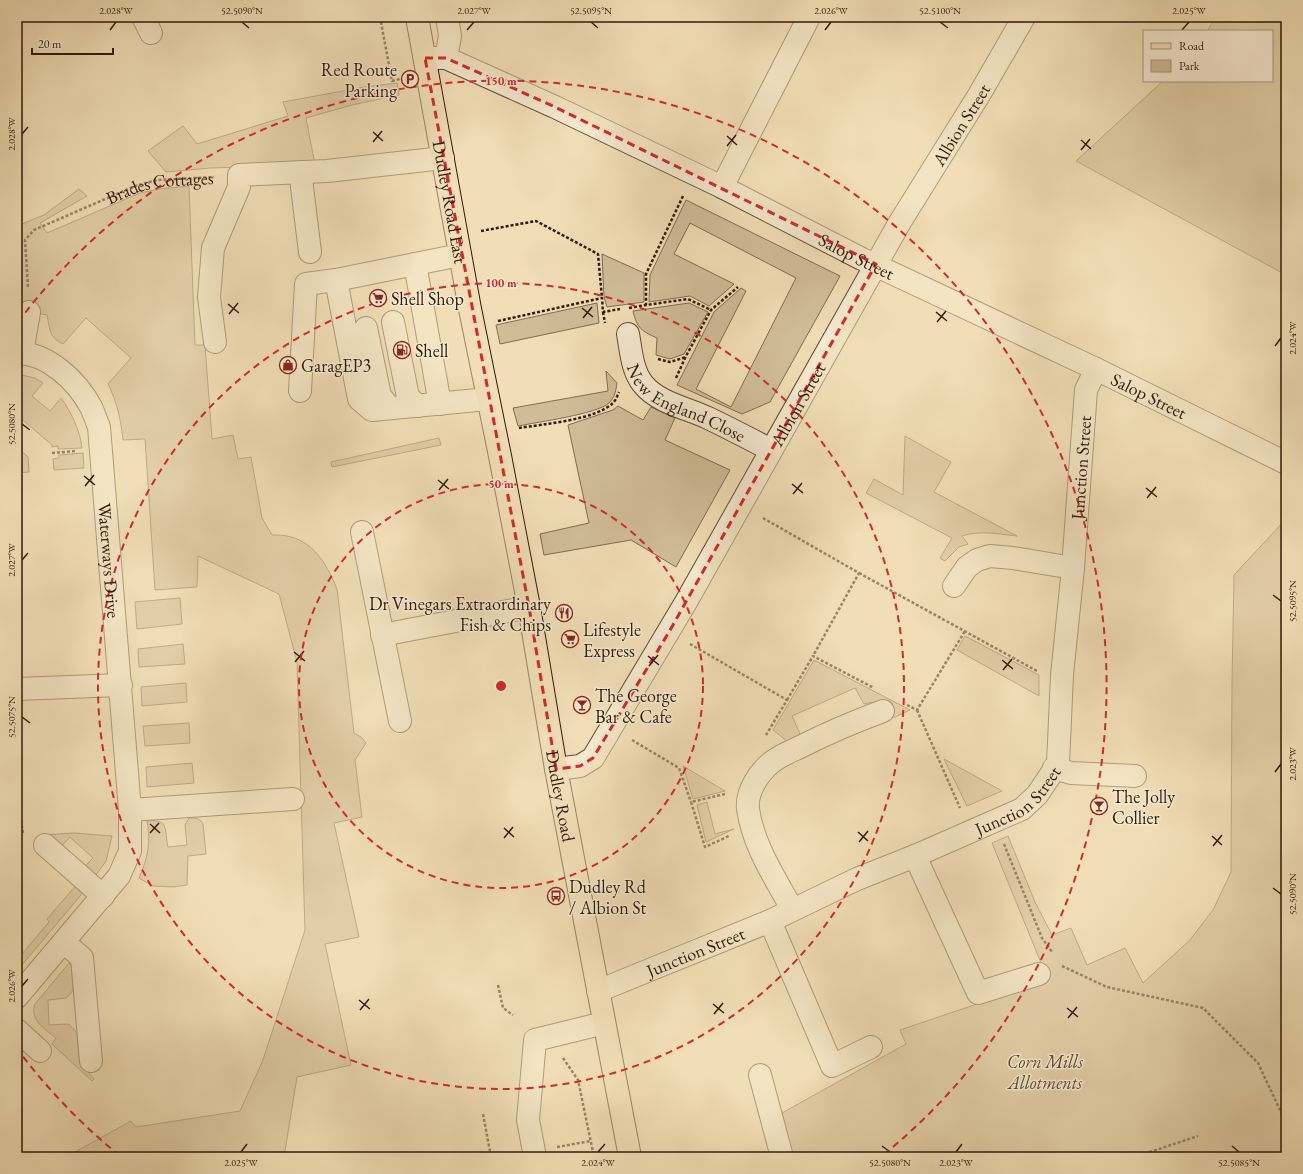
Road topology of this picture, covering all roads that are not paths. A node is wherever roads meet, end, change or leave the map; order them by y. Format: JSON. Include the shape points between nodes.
{"nodes":[{"id":1,"x":417,"y":17,"type":"edge"},
{"id":2,"x":447,"y":17,"type":"edge"},
{"id":3,"x":808,"y":17,"type":"edge"},
{"id":4,"x":1024,"y":17,"type":"edge"},
{"id":5,"x":435,"y":58,"type":"junction"},
{"id":6,"x":443,"y":158,"type":"junction"},
{"id":7,"x":302,"y":172,"type":"junction"},
{"id":8,"x":722,"y":187,"type":"junction"},
{"id":9,"x":459,"y":245,"type":"junction"},
{"id":10,"x":310,"y":252,"type":"dead end"},
{"id":11,"x":415,"y":264,"type":"junction"},
{"id":12,"x":876,"y":264,"type":"junction"},
{"id":13,"x":336,"y":280,"type":"junction"},
{"id":14,"x":29,"y":312,"type":"road end"},
{"id":15,"x":424,"y":316,"type":"junction"},
{"id":16,"x":393,"y":322,"type":"junction"},
{"id":17,"x":356,"y":330,"type":"junction"},
{"id":18,"x":628,"y":334,"type":"dead end"},
{"id":19,"x":215,"y":342,"type":"dead end"},
{"id":20,"x":20,"y":353,"type":"edge"},
{"id":21,"x":1096,"y":369,"type":"junction"},
{"id":22,"x":300,"y":391,"type":"dead end"},
{"id":23,"x":488,"y":399,"type":"junction"},
{"id":24,"x":440,"y":404,"type":"junction"},
{"id":25,"x":418,"y":406,"type":"junction"},
{"id":26,"x":496,"y":433,"type":"joint"},
{"id":27,"x":771,"y":450,"type":"junction"},
{"id":28,"x":1286,"y":463,"type":"edge"},
{"id":29,"x":362,"y":532,"type":"dead end"},
{"id":30,"x":1073,"y":568,"type":"junction"},
{"id":31,"x":954,"y":586,"type":"dead end"},
{"id":32,"x":529,"y":607,"type":"junction"},
{"id":33,"x":382,"y":635,"type":"junction"},
{"id":34,"x":121,"y":684,"type":"junction"},
{"id":35,"x":17,"y":688,"type":"edge"},
{"id":36,"x":893,"y":707,"type":"road end"},
{"id":37,"x":400,"y":721,"type":"dead end"},
{"id":38,"x":1054,"y":768,"type":"junction"},
{"id":39,"x":556,"y":769,"type":"junction"},
{"id":40,"x":1135,"y":776,"type":"dead end"},
{"id":41,"x":293,"y":799,"type":"dead end"},
{"id":42,"x":130,"y":810,"type":"junction"},
{"id":43,"x":45,"y":844,"type":"dead end"},
{"id":44,"x":915,"y":856,"type":"junction"},
{"id":45,"x":103,"y":896,"type":"junction"},
{"id":46,"x":792,"y":910,"type":"junction"},
{"id":47,"x":770,"y":921,"type":"junction"},
{"id":48,"x":64,"y":942,"type":"junction"},
{"id":49,"x":1039,"y":974,"type":"dead end"},
{"id":50,"x":598,"y":991,"type":"junction"},
{"id":51,"x":17,"y":997,"type":"edge"},
{"id":52,"x":604,"y":1023,"type":"junction"},
{"id":53,"x":17,"y":1030,"type":"edge"},
{"id":54,"x":872,"y":1047,"type":"dead end"},
{"id":55,"x":40,"y":1051,"type":"dead end"},
{"id":56,"x":91,"y":1061,"type":"dead end"},
{"id":57,"x":760,"y":1075,"type":"dead end"},
{"id":58,"x":535,"y":1157,"type":"edge"},
{"id":59,"x":630,"y":1157,"type":"edge"},
{"id":60,"x":782,"y":1157,"type":"edge"}],
"edges":[{"from":1,"to":5,"type":"main road","name":"Dudley Road East"},
{"from":2,"to":5,"type":"street","name":"Dudley Road East","via":[[450,36]]},
{"from":3,"to":8,"type":"street"},
{"from":4,"to":12,"type":"street","name":"Albion Street"},
{"from":5,"to":6,"type":"main road","name":"Dudley Road East"},
{"from":5,"to":8,"type":"street","name":"Salop Street","via":[[555,107]]},
{"from":6,"to":7,"type":"street","name":"Brades Cottages"},
{"from":6,"to":9,"type":"main road","name":"Dudley Road East"},
{"from":7,"to":10,"type":"street"},
{"from":7,"to":19,"type":"street","name":"Brades Cottages","via":[[239,176],[239,187],[213,248],[209,297]]},
{"from":8,"to":12,"type":"street","name":"Salop Street"},
{"from":9,"to":11,"type":"street"},
{"from":9,"to":23,"type":"main road","name":"Dudley Road East"},
{"from":11,"to":13,"type":"street"},
{"from":11,"to":15,"type":"street"},
{"from":12,"to":21,"type":"street","name":"Salop Street"},
{"from":12,"to":27,"type":"street","name":"Albion Street"},
{"from":13,"to":17,"type":"street"},
{"from":13,"to":22,"type":"street","via":[[306,284]]},
{"from":14,"to":20,"type":"street"},
{"from":15,"to":16,"type":"street"},
{"from":15,"to":24,"type":"street"},
{"from":16,"to":17,"type":"street"},
{"from":16,"to":25,"type":"street","via":[[408,397]]},
{"from":17,"to":25,"type":"street","via":[[359,399],[372,410]]},
{"from":18,"to":27,"type":"street","name":"New England Close","via":[[635,369],[650,392],[707,417]]},
{"from":20,"to":34,"type":"street","name":"Waterways Drive","via":[[46,360],[63,372],[90,407],[99,427]]},
{"from":21,"to":28,"type":"street","name":"Salop Street"},
{"from":21,"to":30,"type":"street","name":"Junction Street","via":[[1086,390]]},
{"from":23,"to":24,"type":"street"},
{"from":23,"to":26,"type":"main road","name":"Dudley Road East"},
{"from":24,"to":25,"type":"street"},
{"from":26,"to":32,"type":"main road","name":"Dudley Road"},
{"from":27,"to":39,"type":"street","name":"Albion Street","via":[[669,632],[593,758],[580,766]]},
{"from":29,"to":33,"type":"street"},
{"from":30,"to":31,"type":"street","via":[[990,556],[977,560],[967,567]]},
{"from":30,"to":38,"type":"street","name":"Junction Street","via":[[1062,675],[1058,764]]},
{"from":32,"to":33,"type":"street"},
{"from":32,"to":39,"type":"main road","name":"Dudley Road"},
{"from":33,"to":37,"type":"street"},
{"from":34,"to":35,"type":"street"},
{"from":34,"to":42,"type":"street","name":"Waterways Drive"},
{"from":36,"to":46,"type":"street","via":[[811,742],[772,762],[759,775],[750,793],[748,808],[762,854]]},
{"from":38,"to":40,"type":"street","via":[[1071,773]]},
{"from":38,"to":44,"type":"street","name":"Junction Street","via":[[1037,795],[1022,809]]},
{"from":39,"to":50,"type":"main road","name":"Dudley Road"},
{"from":41,"to":42,"type":"street"},
{"from":42,"to":45,"type":"street","name":"Waterways Drive","via":[[130,851],[119,876]]},
{"from":43,"to":45,"type":"street"},
{"from":44,"to":46,"type":"street","name":"Junction Street","via":[[857,879]]},
{"from":44,"to":49,"type":"street","via":[[978,993]]},
{"from":45,"to":48,"type":"street","name":"Waterways Drive"},
{"from":46,"to":47,"type":"street","name":"Junction Street"},
{"from":47,"to":50,"type":"street","name":"Junction Street"},
{"from":47,"to":54,"type":"street","via":[[832,1066]]},
{"from":48,"to":51,"type":"street","name":"Waterways Drive"},
{"from":48,"to":56,"type":"street","via":[[82,958]]},
{"from":50,"to":52,"type":"main road","name":"Dudley Road"},
{"from":52,"to":58,"type":"street","via":[[535,1040],[528,1120]]},
{"from":52,"to":59,"type":"main road","name":"Dudley Road"},
{"from":53,"to":55,"type":"street"},
{"from":57,"to":60,"type":"street"}]}
